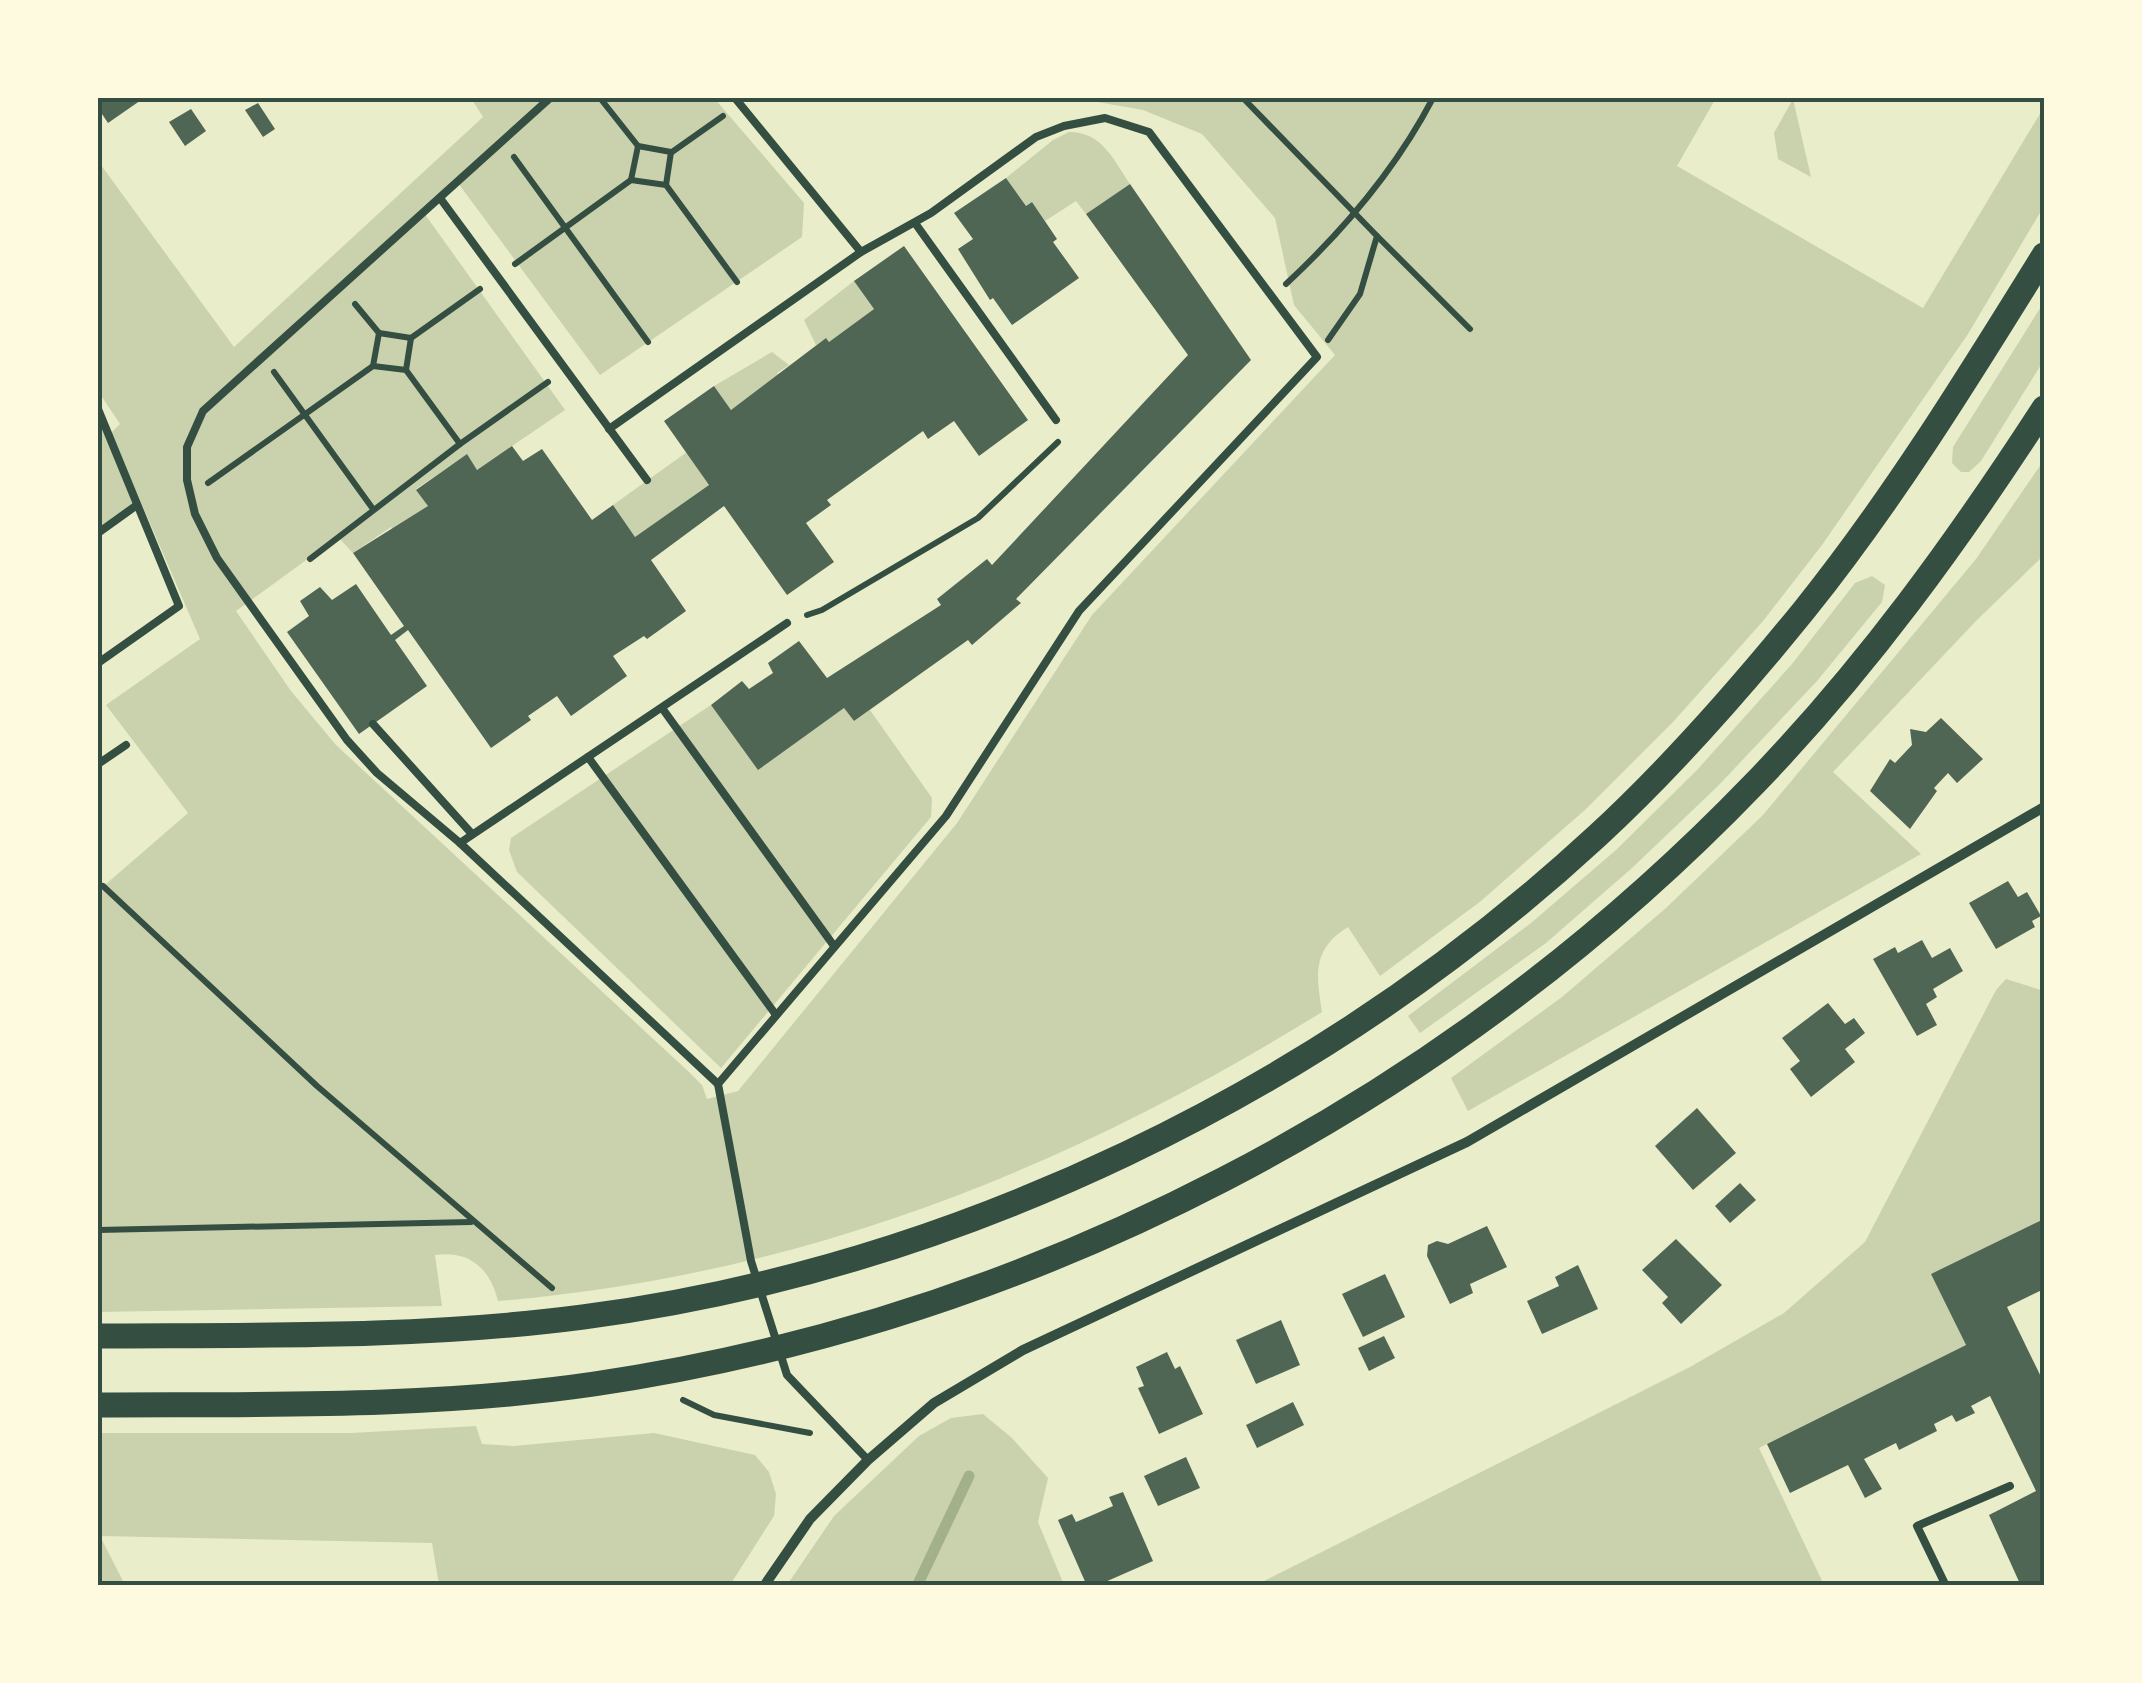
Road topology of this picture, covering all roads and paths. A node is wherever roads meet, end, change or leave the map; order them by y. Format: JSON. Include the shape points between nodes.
{"nodes":[{"id":1,"x":550,"y":98,"type":"edge"},
{"id":2,"x":600,"y":98,"type":"edge"},
{"id":3,"x":1243,"y":98,"type":"edge"},
{"id":4,"x":1433,"y":98,"type":"edge"},
{"id":5,"x":737,"y":101,"type":"edge"},
{"id":6,"x":503,"y":141,"type":"junction"},
{"id":7,"x":638,"y":146,"type":"junction"},
{"id":8,"x":672,"y":152,"type":"junction"},
{"id":9,"x":631,"y":180,"type":"junction"},
{"id":10,"x":666,"y":185,"type":"junction"},
{"id":11,"x":440,"y":198,"type":"junction"},
{"id":12,"x":1354,"y":212,"type":"junction"},
{"id":13,"x":915,"y":223,"type":"junction"},
{"id":14,"x":565,"y":228,"type":"junction"},
{"id":15,"x":1377,"y":236,"type":"junction"},
{"id":16,"x":862,"y":252,"type":"junction"},
{"id":17,"x":2044,"y":256,"type":"edge"},
{"id":18,"x":498,"y":277,"type":"junction"},
{"id":19,"x":737,"y":282,"type":"dead end"},
{"id":20,"x":341,"y":288,"type":"junction"},
{"id":21,"x":1272,"y":297,"type":"junction"},
{"id":22,"x":1470,"y":329,"type":"dead end"},
{"id":23,"x":379,"y":333,"type":"junction"},
{"id":24,"x":411,"y":338,"type":"junction"},
{"id":25,"x":648,"y":342,"type":"dead end"},
{"id":26,"x":264,"y":356,"type":"junction"},
{"id":27,"x":1316,"y":357,"type":"junction"},
{"id":28,"x":373,"y":366,"type":"junction"},
{"id":29,"x":406,"y":370,"type":"junction"},
{"id":30,"x":565,"y":370,"type":"junction"},
{"id":31,"x":2044,"y":408,"type":"edge"},
{"id":32,"x":98,"y":409,"type":"edge"},
{"id":33,"x":304,"y":414,"type":"junction"},
{"id":34,"x":1056,"y":420,"type":"joint"},
{"id":35,"x":609,"y":428,"type":"junction"},
{"id":36,"x":460,"y":444,"type":"junction"},
{"id":37,"x":647,"y":480,"type":"dead end"},
{"id":38,"x":190,"y":496,"type":"junction"},
{"id":39,"x":137,"y":505,"type":"junction"},
{"id":40,"x":373,"y":509,"type":"junction"},
{"id":41,"x":98,"y":534,"type":"edge"},
{"id":42,"x":310,"y":559,"type":"dead end"},
{"id":43,"x":787,"y":622,"type":"joint"},
{"id":44,"x":98,"y":662,"type":"edge"},
{"id":45,"x":662,"y":708,"type":"junction"},
{"id":46,"x":374,"y":724,"type":"dead end"},
{"id":47,"x":126,"y":745,"type":"dead end"},
{"id":48,"x":588,"y":757,"type":"junction"},
{"id":49,"x":98,"y":764,"type":"edge"},
{"id":50,"x":2044,"y":807,"type":"edge"},
{"id":51,"x":472,"y":834,"type":"junction"},
{"id":52,"x":460,"y":843,"type":"junction"},
{"id":53,"x":103,"y":886,"type":"dead end"},
{"id":54,"x":834,"y":946,"type":"junction"},
{"id":55,"x":776,"y":1015,"type":"junction"},
{"id":56,"x":718,"y":1084,"type":"junction"},
{"id":57,"x":473,"y":1222,"type":"junction"},
{"id":58,"x":98,"y":1230,"type":"edge"},
{"id":59,"x":560,"y":1296,"type":"dead end"},
{"id":60,"x":98,"y":1336,"type":"edge"},
{"id":61,"x":680,"y":1398,"type":"dead end"},
{"id":62,"x":98,"y":1405,"type":"edge"},
{"id":63,"x":850,"y":1441,"type":"junction"},
{"id":64,"x":868,"y":1460,"type":"junction"},
{"id":65,"x":2010,"y":1486,"type":"dead end"},
{"id":66,"x":764,"y":1586,"type":"edge"},
{"id":67,"x":1946,"y":1586,"type":"edge"}],
"edges":[{"from":1,"to":6,"type":"lane"},
{"from":2,"to":7,"type":"path"},
{"from":3,"to":12,"type":"path"},
{"from":4,"to":12,"type":"path"},
{"from":5,"to":8,"type":"path"},
{"from":5,"to":16,"type":"lane"},
{"from":6,"to":11,"type":"lane"},
{"from":6,"to":14,"type":"path"},
{"from":7,"to":8,"type":"path"},
{"from":7,"to":9,"type":"path"},
{"from":8,"to":10,"type":"path"},
{"from":9,"to":10,"type":"path"},
{"from":9,"to":14,"type":"path"},
{"from":10,"to":19,"type":"path"},
{"from":11,"to":18,"type":"lane"},
{"from":11,"to":20,"type":"lane"},
{"from":12,"to":15,"type":"path"},
{"from":12,"to":21,"type":"path"},
{"from":13,"to":16,"type":"lane"},
{"from":13,"to":21,"type":"lane","via":[[1036,137],[1105,118],[1149,132]]},
{"from":13,"to":34,"type":"lane"},
{"from":14,"to":18,"type":"path"},
{"from":14,"to":25,"type":"path"},
{"from":15,"to":22,"type":"path"},
{"from":15,"to":27,"type":"path","via":[[1360,294]]},
{"from":16,"to":35,"type":"lane"},
{"from":17,"to":60,"type":"main road","via":[[1908,470],[1717,712],[1598,835],[1493,923],[1395,997],[1280,1070],[1131,1150],[1001,1207],[814,1269],[679,1300],[443,1332]]},
{"from":18,"to":24,"type":"path"},
{"from":18,"to":30,"type":"lane"},
{"from":20,"to":23,"type":"path"},
{"from":20,"to":26,"type":"lane"},
{"from":21,"to":27,"type":"lane"},
{"from":23,"to":24,"type":"path"},
{"from":23,"to":28,"type":"path"},
{"from":24,"to":29,"type":"path"},
{"from":26,"to":33,"type":"path"},
{"from":26,"to":38,"type":"lane","via":[[203,411],[187,447]]},
{"from":27,"to":54,"type":"lane","via":[[1079,610],[946,816]]},
{"from":28,"to":29,"type":"path"},
{"from":28,"to":33,"type":"path"},
{"from":29,"to":36,"type":"path"},
{"from":30,"to":35,"type":"lane"},
{"from":30,"to":36,"type":"path"},
{"from":31,"to":62,"type":"main road","via":[[1913,600],[1755,783],[1656,879],[1434,1053],[1224,1180],[967,1292],[852,1329],[702,1365],[475,1398]]},
{"from":32,"to":39,"type":"lane"},
{"from":33,"to":38,"type":"path"},
{"from":33,"to":40,"type":"path"},
{"from":34,"to":43,"type":"path","via":[[1062,438],[978,518],[822,610]]},
{"from":35,"to":37,"type":"lane"},
{"from":36,"to":40,"type":"path"},
{"from":38,"to":52,"type":"lane","via":[[217,558],[347,740]]},
{"from":39,"to":41,"type":"lane"},
{"from":39,"to":44,"type":"lane","via":[[179,606]]},
{"from":40,"to":42,"type":"path"},
{"from":43,"to":45,"type":"lane"},
{"from":45,"to":48,"type":"lane"},
{"from":45,"to":54,"type":"lane"},
{"from":46,"to":51,"type":"lane"},
{"from":47,"to":49,"type":"lane"},
{"from":48,"to":51,"type":"lane"},
{"from":48,"to":55,"type":"lane"},
{"from":50,"to":64,"type":"street","via":[[1467,1142],[1022,1350],[934,1403]]},
{"from":51,"to":52,"type":"lane"},
{"from":52,"to":56,"type":"lane"},
{"from":53,"to":57,"type":"path"},
{"from":54,"to":55,"type":"lane"},
{"from":55,"to":56,"type":"lane"},
{"from":56,"to":63,"type":"lane","via":[[751,1260],[787,1375]]},
{"from":57,"to":58,"type":"path"},
{"from":57,"to":59,"type":"path"},
{"from":61,"to":63,"type":"path","via":[[714,1416]]},
{"from":63,"to":64,"type":"lane"},
{"from":64,"to":66,"type":"street","via":[[810,1519]]},
{"from":65,"to":67,"type":"lane","via":[[1917,1526]]}]}
